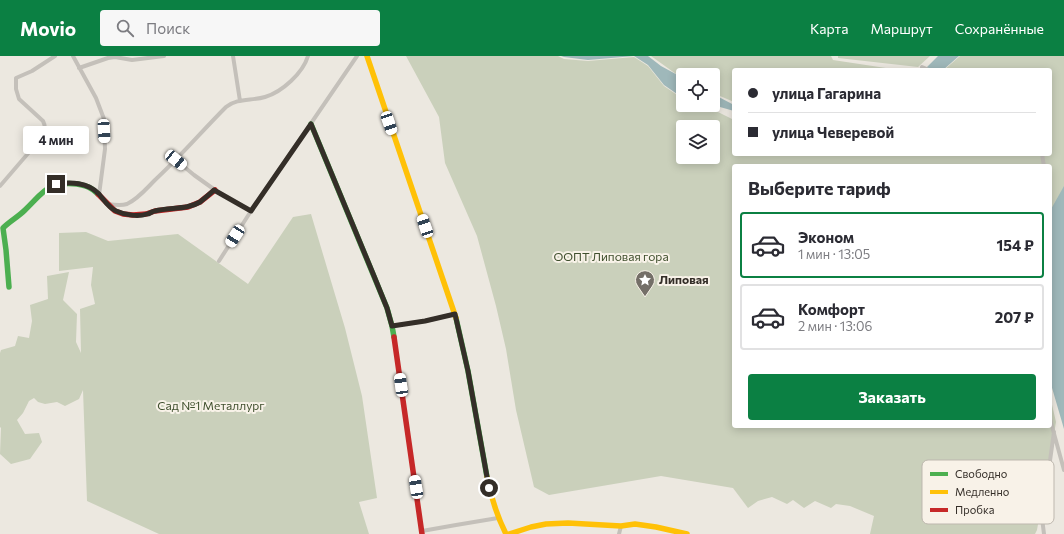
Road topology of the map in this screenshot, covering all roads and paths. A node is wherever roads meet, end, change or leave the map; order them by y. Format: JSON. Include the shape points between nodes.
{"nodes":[{"id":1,"x":55,"y":56,"type":"edge"},
{"id":2,"x":73,"y":56,"type":"edge"},
{"id":3,"x":164,"y":56,"type":"edge"},
{"id":4,"x":233,"y":56,"type":"edge"},
{"id":5,"x":308,"y":56,"type":"edge"},
{"id":6,"x":357,"y":56,"type":"edge"},
{"id":7,"x":366,"y":57,"type":"edge"},
{"id":8,"x":79,"y":68,"type":"junction"},
{"id":9,"x":240,"y":101,"type":"junction"},
{"id":10,"x":311,"y":124,"type":"junction"},
{"id":11,"x":176,"y":160,"type":"junction"},
{"id":12,"x":0,"y":186,"type":"edge"},
{"id":13,"x":214,"y":190,"type":"junction"},
{"id":14,"x":100,"y":195,"type":"junction"},
{"id":15,"x":108,"y":204,"type":"junction"},
{"id":16,"x":251,"y":211,"type":"junction"},
{"id":17,"x":219,"y":261,"type":"dead end"},
{"id":18,"x":9,"y":287,"type":"dead end"},
{"id":19,"x":455,"y":314,"type":"junction"},
{"id":20,"x":392,"y":326,"type":"junction"},
{"id":21,"x":1052,"y":425,"type":"edge"},
{"id":22,"x":1054,"y":432,"type":"junction"},
{"id":23,"x":1050,"y":460,"type":"edge"},
{"id":24,"x":1064,"y":470,"type":"edge"},
{"id":25,"x":498,"y":518,"type":"junction"},
{"id":26,"x":1043,"y":524,"type":"edge"},
{"id":27,"x":621,"y":526,"type":"junction"},
{"id":28,"x":422,"y":533,"type":"edge"},
{"id":29,"x":507,"y":534,"type":"edge"},
{"id":30,"x":619,"y":534,"type":"edge"},
{"id":31,"x":687,"y":534,"type":"edge"},
{"id":32,"x":1044,"y":534,"type":"edge"}],
"edges":[{"from":1,"to":12,"type":"street","via":[[16,78],[19,98],[43,121],[46,129],[43,136]]},
{"from":2,"to":8,"type":"street"},
{"from":3,"to":8,"type":"street","via":[[132,60],[115,57]]},
{"from":4,"to":9,"type":"street"},
{"from":5,"to":9,"type":"street","via":[[296,77],[277,91],[266,97]]},
{"from":6,"to":10,"type":"street"},
{"from":7,"to":19,"type":"street"},
{"from":8,"to":14,"type":"street","via":[[96,98],[104,119],[105,148]]},
{"from":9,"to":11,"type":"street","via":[[232,102],[226,107]]},
{"from":10,"to":16,"type":"street"},
{"from":10,"to":20,"type":"street","via":[[387,308]]},
{"from":11,"to":13,"type":"street"},
{"from":11,"to":15,"type":"street","via":[[137,198],[119,206]]},
{"from":13,"to":15,"type":"street","via":[[200,202],[188,207],[146,214],[123,214]]},
{"from":13,"to":16,"type":"street"},
{"from":14,"to":15,"type":"street"},
{"from":14,"to":18,"type":"street","via":[[83,184],[56,184],[46,189],[3,228]]},
{"from":16,"to":17,"type":"street"},
{"from":19,"to":20,"type":"street"},
{"from":19,"to":25,"type":"street","via":[[489,488]]},
{"from":20,"to":28,"type":"street"},
{"from":21,"to":22,"type":"street"},
{"from":22,"to":23,"type":"street"},
{"from":22,"to":24,"type":"street"},
{"from":25,"to":28,"type":"street","via":[[456,524]]},
{"from":25,"to":29,"type":"street"},
{"from":26,"to":32,"type":"street"},
{"from":27,"to":29,"type":"street","via":[[546,524]]},
{"from":27,"to":30,"type":"street"},
{"from":27,"to":31,"type":"street","via":[[635,524]]}]}
